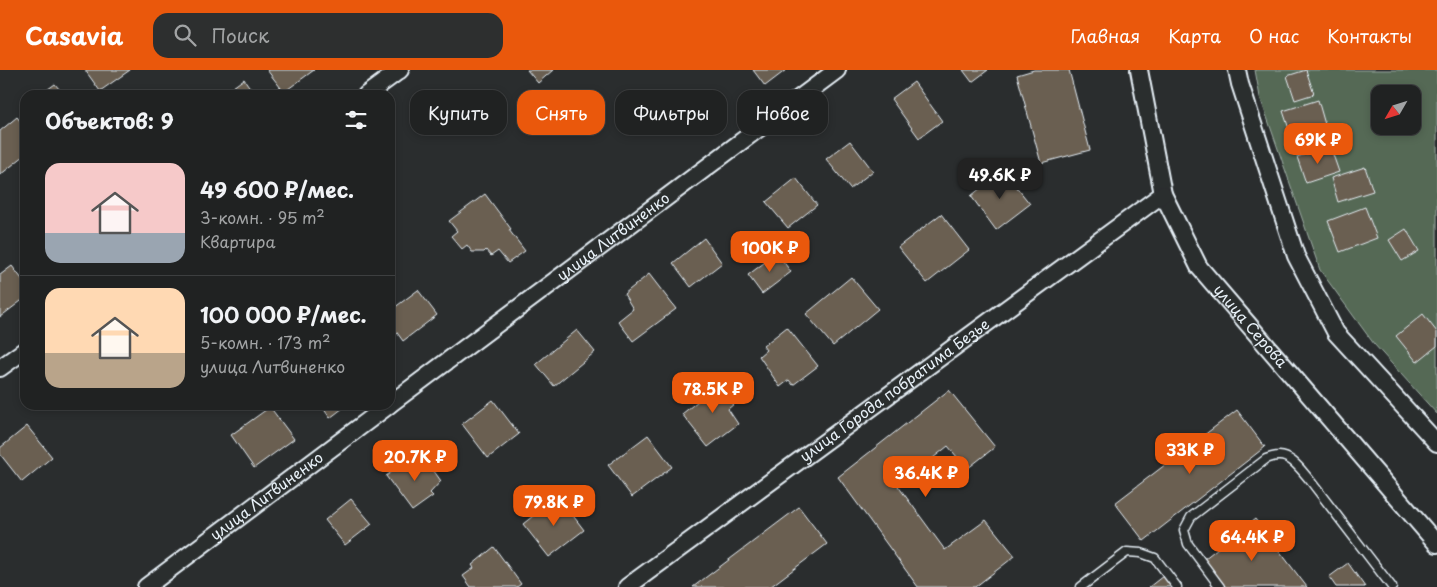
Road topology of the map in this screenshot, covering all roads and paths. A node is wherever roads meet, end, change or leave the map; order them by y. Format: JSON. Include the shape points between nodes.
{"nodes":[{"id":1,"x":400,"y":70,"type":"edge"},
{"id":2,"x":837,"y":70,"type":"edge"},
{"id":3,"x":1139,"y":70,"type":"edge"},
{"id":4,"x":1237,"y":70,"type":"edge"},
{"id":5,"x":373,"y":90,"type":"edge"},
{"id":6,"x":1163,"y":194,"type":"junction"},
{"id":7,"x":20,"y":354,"type":"edge"},
{"id":8,"x":0,"y":368,"type":"edge"},
{"id":9,"x":395,"y":401,"type":"edge"},
{"id":10,"x":382,"y":410,"type":"edge"},
{"id":11,"x":1437,"y":443,"type":"edge"},
{"id":12,"x":1437,"y":544,"type":"edge"},
{"id":13,"x":146,"y":587,"type":"edge"},
{"id":14,"x":627,"y":587,"type":"edge"},
{"id":15,"x":1081,"y":587,"type":"edge"},
{"id":16,"x":1177,"y":587,"type":"edge"},
{"id":17,"x":1220,"y":587,"type":"edge"},
{"id":18,"x":1392,"y":587,"type":"edge"}],
"edges":[{"from":1,"to":5,"type":"street"},
{"from":2,"to":9,"type":"street","name":"улица Литвиненко"},
{"from":3,"to":6,"type":"street","name":"улица Серова"},
{"from":4,"to":11,"type":"street","via":[[1296,256],[1336,333]]},
{"from":6,"to":12,"type":"street","name":"улица Серова","via":[[1199,267]]},
{"from":6,"to":14,"type":"street","name":"улица Города побратима Безье"},
{"from":7,"to":8,"type":"street"},
{"from":10,"to":13,"type":"street","name":"улица Литвиненко"},
{"from":15,"to":16,"type":"lane","via":[[1127,552],[1155,558]]},
{"from":17,"to":18,"type":"lane","via":[[1188,544],[1184,530],[1191,517],[1266,459],[1278,456],[1297,465]]}]}
